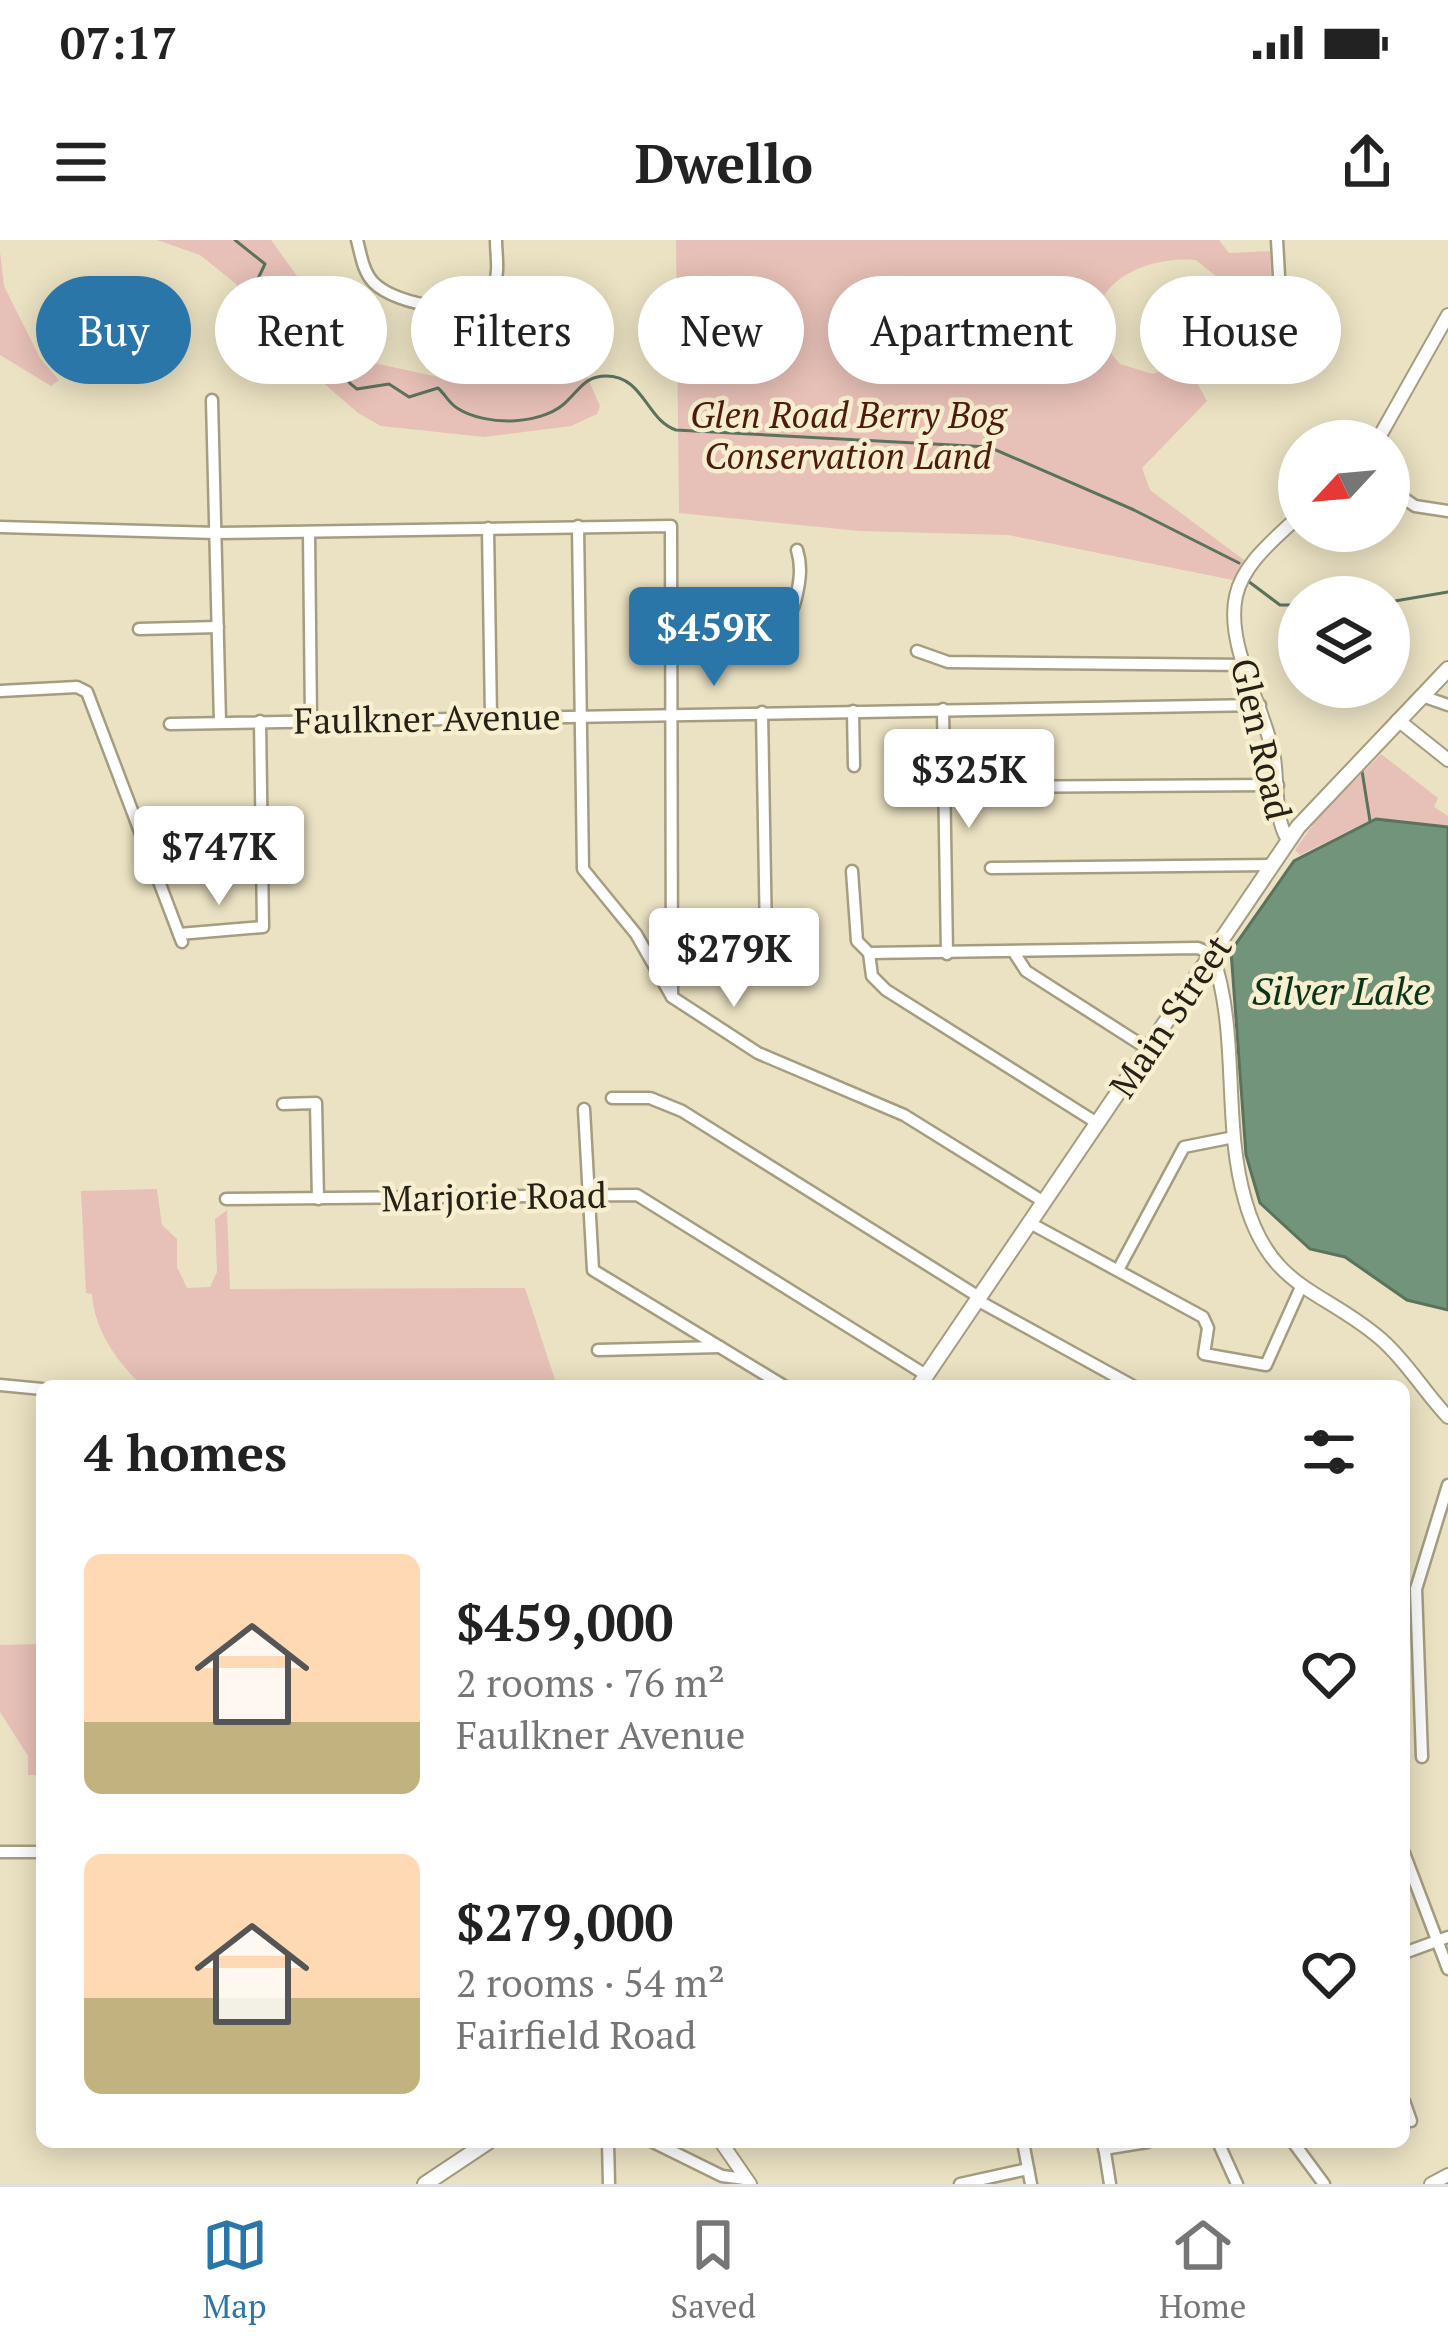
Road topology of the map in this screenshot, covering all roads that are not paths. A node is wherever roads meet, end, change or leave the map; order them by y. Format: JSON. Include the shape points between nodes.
{"nodes":[{"id":1,"x":357,"y":240,"type":"edge"},
{"id":2,"x":496,"y":240,"type":"edge"},
{"id":3,"x":1277,"y":240,"type":"edge"},
{"id":4,"x":1279,"y":276,"type":"dead end"},
{"id":5,"x":1448,"y":315,"type":"edge"},
{"id":6,"x":212,"y":400,"type":"dead end"},
{"id":7,"x":1389,"y":420,"type":"edge"},
{"id":8,"x":1410,"y":503,"type":"edge"},
{"id":9,"x":1448,"y":511,"type":"edge"},
{"id":10,"x":578,"y":526,"type":"junction"},
{"id":11,"x":0,"y":527,"type":"edge"},
{"id":12,"x":488,"y":528,"type":"junction"},
{"id":13,"x":309,"y":532,"type":"junction"},
{"id":14,"x":217,"y":533,"type":"junction"},
{"id":15,"x":1278,"y":537,"type":"edge"},
{"id":16,"x":797,"y":550,"type":"dead end"},
{"id":17,"x":218,"y":627,"type":"junction"},
{"id":18,"x":139,"y":629,"type":"dead end"},
{"id":19,"x":672,"y":644,"type":"junction"},
{"id":20,"x":917,"y":651,"type":"dead end"},
{"id":21,"x":1247,"y":665,"type":"junction"},
{"id":22,"x":1448,"y":669,"type":"edge"},
{"id":23,"x":0,"y":692,"type":"edge"},
{"id":24,"x":1422,"y":696,"type":"junction"},
{"id":25,"x":1260,"y":705,"type":"junction"},
{"id":26,"x":1448,"y":705,"type":"edge"},
{"id":27,"x":943,"y":709,"type":"junction"},
{"id":28,"x":853,"y":711,"type":"junction"},
{"id":29,"x":762,"y":712,"type":"junction"},
{"id":30,"x":673,"y":714,"type":"junction"},
{"id":31,"x":583,"y":715,"type":"junction"},
{"id":32,"x":491,"y":718,"type":"junction"},
{"id":33,"x":1398,"y":720,"type":"junction"},
{"id":34,"x":311,"y":721,"type":"junction"},
{"id":35,"x":220,"y":722,"type":"junction"},
{"id":36,"x":260,"y":722,"type":"junction"},
{"id":37,"x":170,"y":724,"type":"dead end"},
{"id":38,"x":1448,"y":760,"type":"edge"},
{"id":39,"x":854,"y":766,"type":"dead end"},
{"id":40,"x":1278,"y":785,"type":"junction"},
{"id":41,"x":994,"y":787,"type":"dead end"},
{"id":42,"x":136,"y":820,"type":"junction"},
{"id":43,"x":261,"y":822,"type":"junction"},
{"id":44,"x":1288,"y":840,"type":"junction"},
{"id":45,"x":1272,"y":866,"type":"junction"},
{"id":46,"x":991,"y":868,"type":"dead end"},
{"id":47,"x":852,"y":871,"type":"dead end"},
{"id":48,"x":766,"y":937,"type":"dead end"},
{"id":49,"x":864,"y":949,"type":"junction"},
{"id":50,"x":947,"y":954,"type":"junction"},
{"id":51,"x":1015,"y":954,"type":"junction"},
{"id":52,"x":1212,"y":954,"type":"junction"},
{"id":53,"x":672,"y":997,"type":"junction"},
{"id":54,"x":1148,"y":1048,"type":"junction"},
{"id":55,"x":611,"y":1097,"type":"dead end"},
{"id":56,"x":283,"y":1104,"type":"dead end"},
{"id":57,"x":584,"y":1109,"type":"dead end"},
{"id":58,"x":1097,"y":1123,"type":"junction"},
{"id":59,"x":1234,"y":1137,"type":"junction"},
{"id":60,"x":586,"y":1197,"type":"junction"},
{"id":61,"x":226,"y":1199,"type":"dead end"},
{"id":62,"x":318,"y":1199,"type":"junction"},
{"id":63,"x":1044,"y":1202,"type":"junction"},
{"id":64,"x":1030,"y":1222,"type":"junction"},
{"id":65,"x":1118,"y":1270,"type":"junction"},
{"id":66,"x":1301,"y":1287,"type":"junction"},
{"id":67,"x":978,"y":1299,"type":"junction"},
{"id":68,"x":720,"y":1347,"type":"junction"},
{"id":69,"x":598,"y":1350,"type":"dead end"},
{"id":70,"x":774,"y":1380,"type":"edge"},
{"id":71,"x":921,"y":1380,"type":"edge"},
{"id":72,"x":923,"y":1380,"type":"edge"},
{"id":73,"x":1122,"y":1380,"type":"edge"},
{"id":74,"x":0,"y":1385,"type":"edge"},
{"id":75,"x":36,"y":1388,"type":"edge"},
{"id":76,"x":1448,"y":1417,"type":"edge"},
{"id":77,"x":1448,"y":1484,"type":"edge"},
{"id":78,"x":1410,"y":1592,"type":"edge"},
{"id":79,"x":1422,"y":1757,"type":"dead end"},
{"id":80,"x":0,"y":1852,"type":"edge"},
{"id":81,"x":36,"y":1852,"type":"edge"},
{"id":82,"x":1410,"y":1866,"type":"edge"},
{"id":83,"x":1443,"y":1938,"type":"edge"},
{"id":84,"x":1410,"y":1951,"type":"edge"},
{"id":85,"x":1448,"y":1969,"type":"edge"},
{"id":86,"x":1410,"y":2118,"type":"edge"},
{"id":87,"x":1411,"y":2121,"type":"dead end"},
{"id":88,"x":479,"y":2148,"type":"edge"},
{"id":89,"x":608,"y":2148,"type":"edge"},
{"id":90,"x":665,"y":2148,"type":"edge"},
{"id":91,"x":725,"y":2148,"type":"edge"},
{"id":92,"x":1024,"y":2148,"type":"edge"},
{"id":93,"x":1104,"y":2148,"type":"edge"},
{"id":94,"x":1221,"y":2148,"type":"edge"},
{"id":95,"x":1297,"y":2148,"type":"edge"},
{"id":96,"x":1028,"y":2169,"type":"junction"},
{"id":97,"x":1448,"y":2175,"type":"edge"},
{"id":98,"x":747,"y":2181,"type":"edge"},
{"id":99,"x":425,"y":2184,"type":"edge"},
{"id":100,"x":609,"y":2184,"type":"edge"},
{"id":101,"x":960,"y":2184,"type":"edge"},
{"id":102,"x":1031,"y":2184,"type":"edge"},
{"id":103,"x":1110,"y":2184,"type":"edge"},
{"id":104,"x":1237,"y":2184,"type":"edge"},
{"id":105,"x":1324,"y":2184,"type":"edge"},
{"id":106,"x":1431,"y":2184,"type":"edge"}],
"edges":[{"from":1,"to":2,"type":"street","via":[[377,286],[456,309],[491,290]]},
{"from":3,"to":4,"type":"street"},
{"from":5,"to":7,"type":"street"},
{"from":6,"to":14,"type":"street"},
{"from":8,"to":9,"type":"street"},
{"from":10,"to":12,"type":"street"},
{"from":10,"to":19,"type":"street","via":[[671,526]]},
{"from":10,"to":31,"type":"street"},
{"from":11,"to":14,"type":"street"},
{"from":12,"to":13,"type":"street"},
{"from":12,"to":32,"type":"street"},
{"from":13,"to":14,"type":"street"},
{"from":13,"to":34,"type":"street"},
{"from":14,"to":17,"type":"street"},
{"from":15,"to":21,"type":"street","name":"Glen Road","via":[[1237,592],[1236,630]]},
{"from":16,"to":19,"type":"street","via":[[796,600],[780,630],[751,641]]},
{"from":17,"to":18,"type":"street"},
{"from":17,"to":35,"type":"street"},
{"from":19,"to":30,"type":"street"},
{"from":20,"to":21,"type":"street","via":[[948,662]]},
{"from":21,"to":25,"type":"street","name":"Glen Road"},
{"from":22,"to":24,"type":"main road","name":"Main Street"},
{"from":23,"to":42,"type":"street","via":[[87,692]]},
{"from":24,"to":26,"type":"street"},
{"from":24,"to":33,"type":"main road","name":"Main Street"},
{"from":25,"to":27,"type":"street","name":"Faulkner Avenue"},
{"from":25,"to":40,"type":"street","name":"Glen Road"},
{"from":27,"to":28,"type":"street","name":"Faulkner Avenue"},
{"from":27,"to":50,"type":"street"},
{"from":28,"to":29,"type":"street","name":"Faulkner Avenue"},
{"from":28,"to":39,"type":"street"},
{"from":29,"to":30,"type":"street","name":"Faulkner Avenue"},
{"from":29,"to":48,"type":"street"},
{"from":30,"to":31,"type":"street","name":"Faulkner Avenue"},
{"from":30,"to":53,"type":"street"},
{"from":31,"to":32,"type":"street","name":"Faulkner Avenue"},
{"from":31,"to":53,"type":"street","via":[[584,869],[636,934]]},
{"from":32,"to":34,"type":"street","name":"Faulkner Avenue"},
{"from":33,"to":38,"type":"street"},
{"from":33,"to":44,"type":"main road","name":"Main Street"},
{"from":34,"to":36,"type":"street","name":"Faulkner Avenue"},
{"from":35,"to":36,"type":"street","name":"Faulkner Avenue"},
{"from":35,"to":37,"type":"street","name":"Faulkner Avenue"},
{"from":36,"to":43,"type":"street"},
{"from":40,"to":41,"type":"street"},
{"from":40,"to":44,"type":"street","name":"Glen Road"},
{"from":42,"to":43,"type":"street"},
{"from":42,"to":43,"type":"street","via":[[180,938],[262,929]]},
{"from":44,"to":45,"type":"main road","name":"Main Street"},
{"from":45,"to":46,"type":"street"},
{"from":45,"to":52,"type":"main road","name":"Main Street"},
{"from":47,"to":49,"type":"street"},
{"from":49,"to":50,"type":"street"},
{"from":49,"to":58,"type":"street","via":[[886,990]]},
{"from":50,"to":51,"type":"street"},
{"from":51,"to":52,"type":"street"},
{"from":51,"to":54,"type":"street","via":[[1027,971]]},
{"from":52,"to":54,"type":"main road","name":"Main Street"},
{"from":52,"to":59,"type":"street"},
{"from":53,"to":63,"type":"street","via":[[758,1053],[904,1115]]},
{"from":54,"to":58,"type":"main road","name":"Main Street"},
{"from":55,"to":67,"type":"street","via":[[660,1100],[694,1118]]},
{"from":56,"to":62,"type":"street","via":[[316,1103]]},
{"from":57,"to":60,"type":"street"},
{"from":58,"to":63,"type":"main road","name":"Main Street"},
{"from":59,"to":65,"type":"street","via":[[1184,1147]]},
{"from":59,"to":66,"type":"street","via":[[1253,1224]]},
{"from":60,"to":62,"type":"street","name":"Marjorie Road"},
{"from":60,"to":68,"type":"street","via":[[591,1267]]},
{"from":60,"to":71,"type":"street","name":"Marjorie Road","via":[[628,1193],[654,1202]]},
{"from":61,"to":62,"type":"street","name":"Marjorie Road"},
{"from":63,"to":64,"type":"main road","name":"Main Street"},
{"from":64,"to":65,"type":"street"},
{"from":64,"to":67,"type":"main road","name":"Main Street"},
{"from":65,"to":66,"type":"street","via":[[1203,1317],[1204,1354],[1266,1365]]},
{"from":66,"to":76,"type":"street","via":[[1385,1343]]},
{"from":67,"to":72,"type":"main road","name":"Main Street"},
{"from":67,"to":73,"type":"street"},
{"from":68,"to":69,"type":"street"},
{"from":68,"to":70,"type":"street"},
{"from":74,"to":75,"type":"street"},
{"from":77,"to":78,"type":"street"},
{"from":78,"to":79,"type":"street"},
{"from":80,"to":81,"type":"street"},
{"from":82,"to":83,"type":"street"},
{"from":83,"to":84,"type":"street"},
{"from":83,"to":85,"type":"street"},
{"from":86,"to":87,"type":"street"},
{"from":88,"to":99,"type":"main road"},
{"from":89,"to":100,"type":"street"},
{"from":90,"to":98,"type":"street"},
{"from":91,"to":98,"type":"street"},
{"from":92,"to":96,"type":"street"},
{"from":93,"to":103,"type":"street"},
{"from":94,"to":104,"type":"street"},
{"from":95,"to":105,"type":"street"},
{"from":96,"to":101,"type":"street"},
{"from":96,"to":102,"type":"street"},
{"from":97,"to":106,"type":"street"}]}
